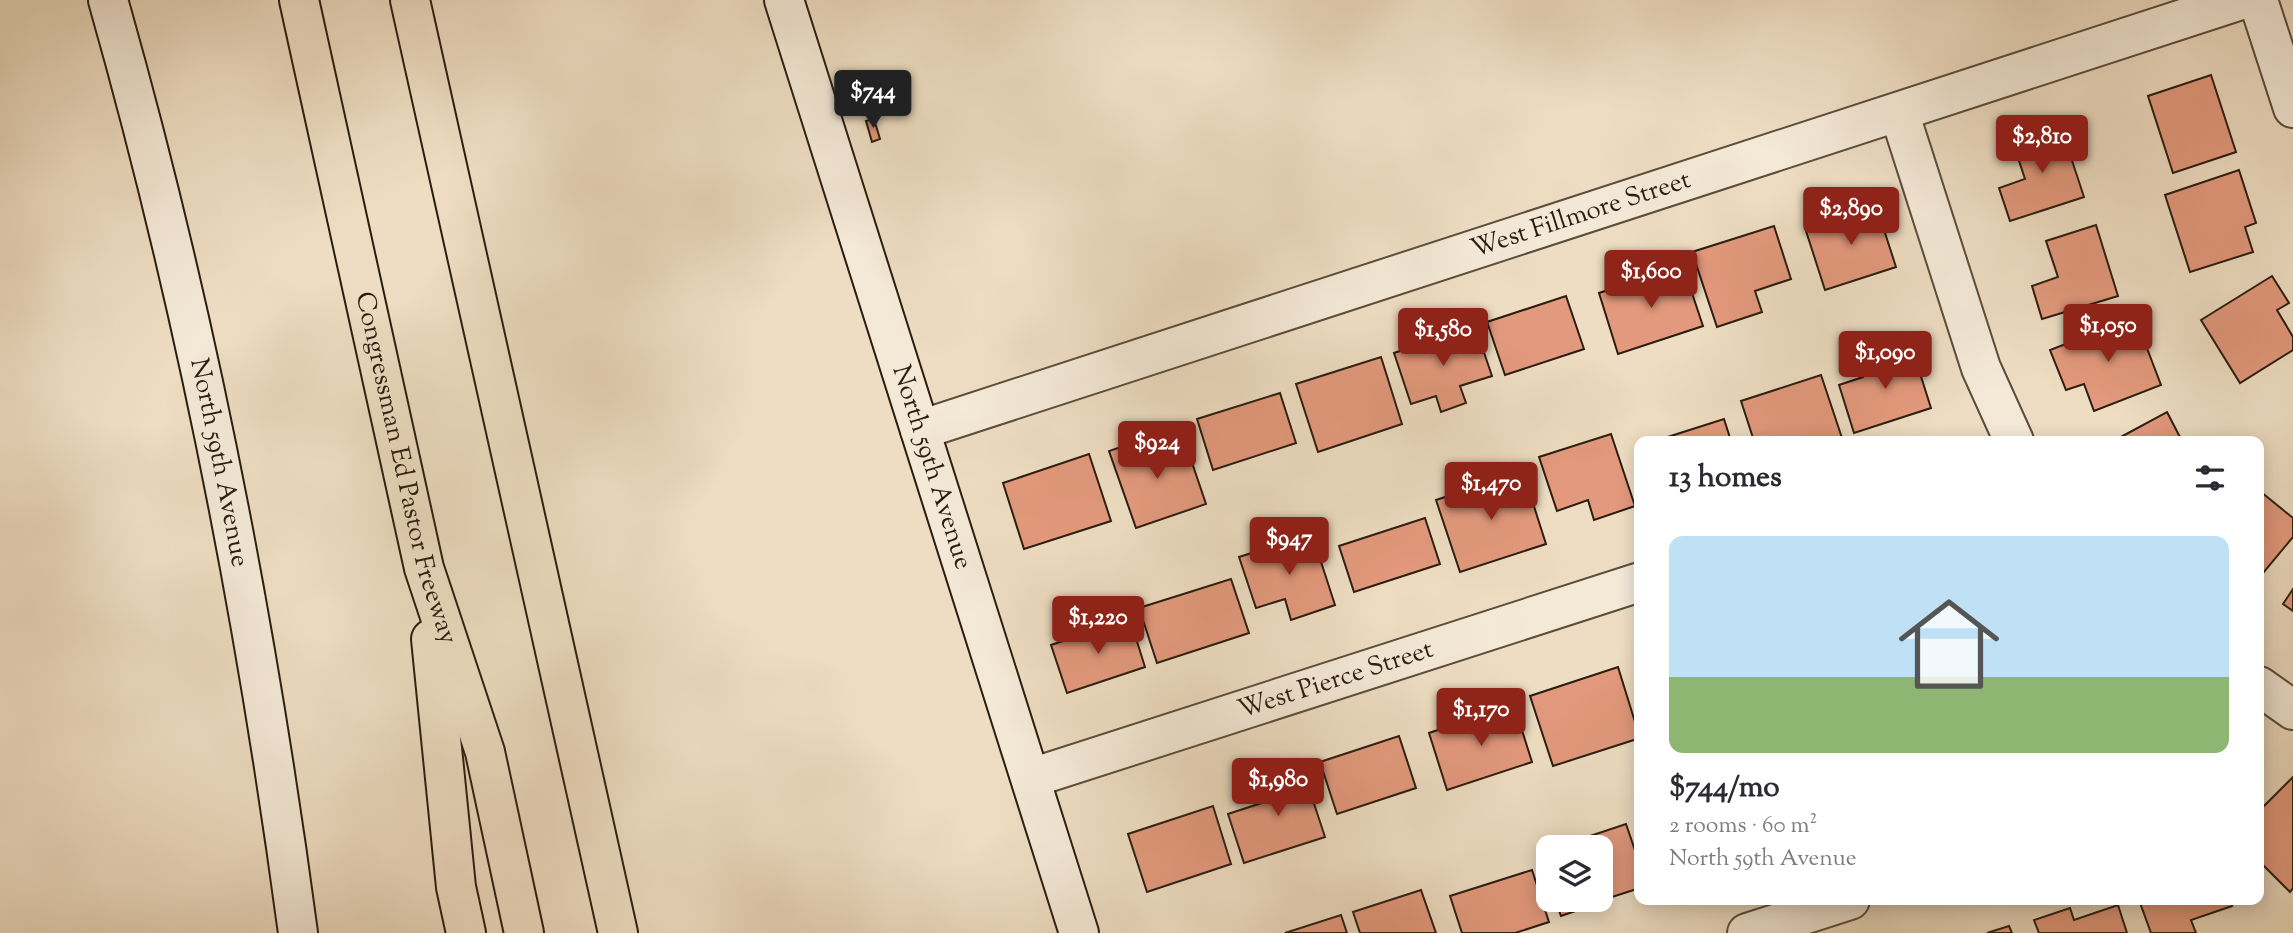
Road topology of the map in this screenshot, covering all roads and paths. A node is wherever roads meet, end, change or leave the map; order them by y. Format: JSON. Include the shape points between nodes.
{"nodes":[{"id":1,"x":108,"y":0,"type":"edge"},
{"id":2,"x":299,"y":0,"type":"edge"},
{"id":3,"x":410,"y":0,"type":"edge"},
{"id":4,"x":783,"y":0,"type":"edge"},
{"id":5,"x":2241,"y":0,"type":"edge"},
{"id":6,"x":2258,"y":0,"type":"edge"},
{"id":7,"x":2293,"y":108,"type":"edge"},
{"id":8,"x":1899,"y":112,"type":"junction"},
{"id":9,"x":920,"y":430,"type":"junction"},
{"id":10,"x":2012,"y":436,"type":"edge"},
{"id":11,"x":424,"y":568,"type":"junction"},
{"id":12,"x":1634,"y":584,"type":"edge"},
{"id":13,"x":2264,"y":692,"type":"edge"},
{"id":14,"x":2293,"y":710,"type":"edge"},
{"id":15,"x":1031,"y":778,"type":"junction"},
{"id":16,"x":1834,"y":905,"type":"edge"},
{"id":17,"x":298,"y":933,"type":"edge"},
{"id":18,"x":466,"y":933,"type":"edge"},
{"id":19,"x":524,"y":933,"type":"edge"},
{"id":20,"x":618,"y":933,"type":"edge"},
{"id":21,"x":1080,"y":933,"type":"edge"},
{"id":22,"x":1747,"y":933,"type":"edge"}],
"edges":[{"from":1,"to":17,"type":"street","name":"North 59th Avenue","via":[[155,168],[239,554]]},
{"from":2,"to":11,"type":"highway","name":"Congressman Ed Pastor Freeway"},
{"from":3,"to":20,"type":"highway"},
{"from":4,"to":9,"type":"street","name":"North 59th Avenue"},
{"from":5,"to":8,"type":"street","name":"West Fillmore Street"},
{"from":6,"to":7,"type":"street"},
{"from":8,"to":9,"type":"street","name":"West Fillmore Street"},
{"from":8,"to":10,"type":"street","via":[[1981,368]]},
{"from":9,"to":15,"type":"street","name":"North 59th Avenue"},
{"from":11,"to":18,"type":"highway","via":[[457,887]]},
{"from":11,"to":19,"type":"highway","name":"Congressman Ed Pastor Freeway","via":[[485,752]]},
{"from":12,"to":15,"type":"street","name":"West Pierce Street"},
{"from":13,"to":14,"type":"street"},
{"from":15,"to":21,"type":"street","name":"North 59th Avenue"},
{"from":16,"to":22,"type":"street"}]}
